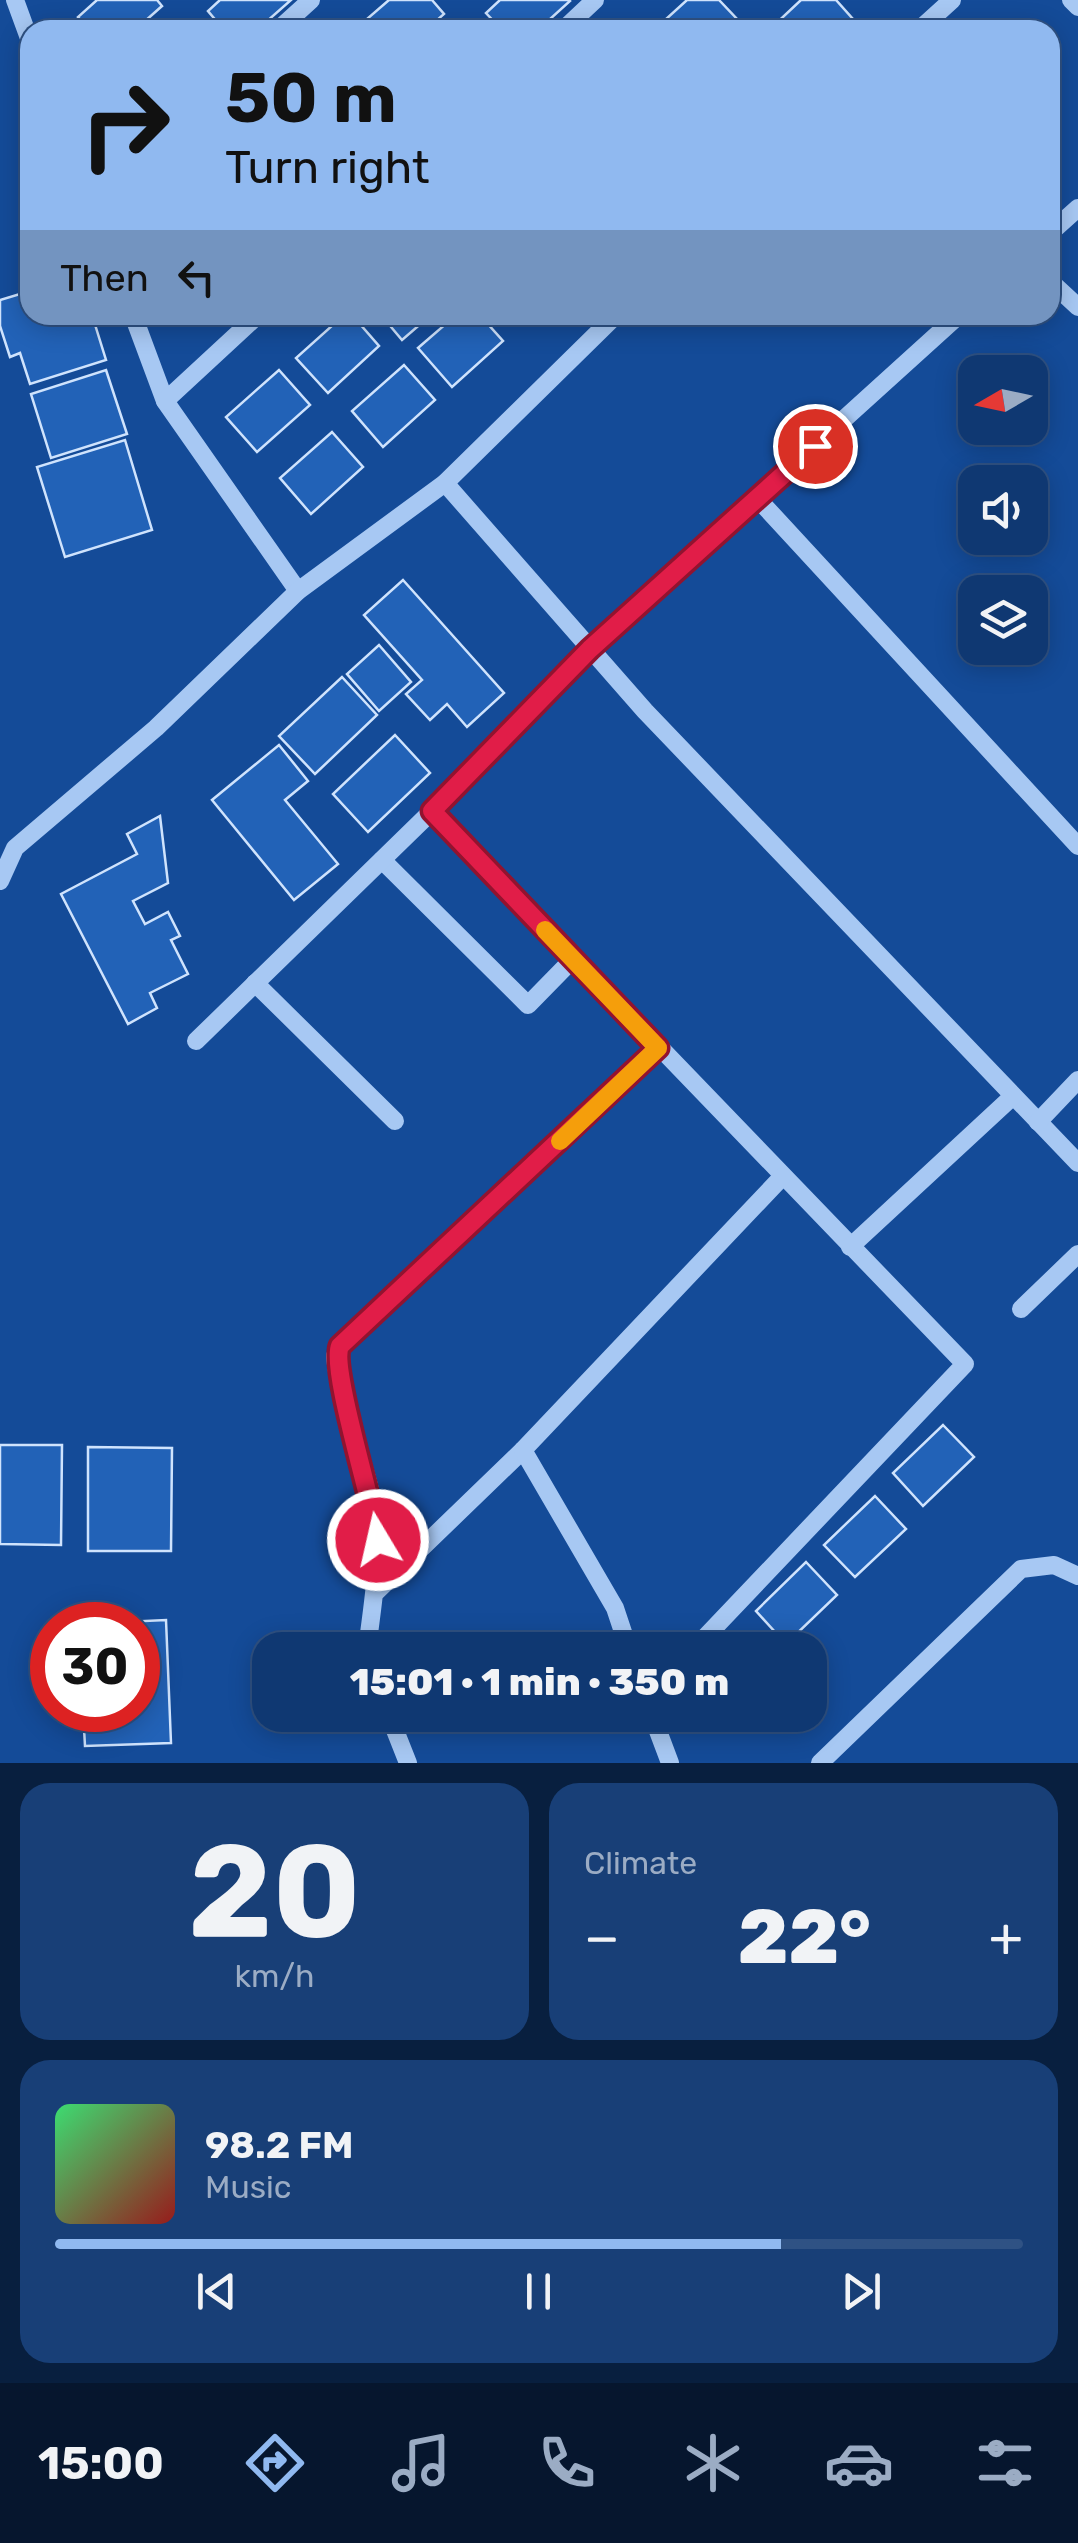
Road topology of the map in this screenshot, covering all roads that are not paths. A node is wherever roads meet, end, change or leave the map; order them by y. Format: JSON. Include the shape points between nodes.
{"nodes":[{"id":1,"x":311,"y":0,"type":"edge"},
{"id":2,"x":595,"y":0,"type":"edge"},
{"id":3,"x":952,"y":0,"type":"edge"},
{"id":4,"x":1071,"y":0,"type":"edge"},
{"id":5,"x":1078,"y":7,"type":"edge"},
{"id":6,"x":289,"y":20,"type":"edge"},
{"id":7,"x":574,"y":20,"type":"edge"},
{"id":8,"x":930,"y":20,"type":"edge"},
{"id":9,"x":1060,"y":291,"type":"edge"},
{"id":10,"x":1078,"y":308,"type":"edge"},
{"id":11,"x":137,"y":325,"type":"edge"},
{"id":12,"x":247,"y":325,"type":"edge"},
{"id":13,"x":606,"y":325,"type":"edge"},
{"id":14,"x":949,"y":325,"type":"edge"},
{"id":15,"x":165,"y":401,"type":"junction"},
{"id":16,"x":445,"y":483,"type":"junction"},
{"id":17,"x":758,"y":498,"type":"junction"},
{"id":18,"x":298,"y":591,"type":"junction"},
{"id":19,"x":590,"y":649,"type":"junction"},
{"id":20,"x":432,"y":811,"type":"junction"},
{"id":21,"x":1078,"y":846,"type":"edge"},
{"id":22,"x":382,"y":860,"type":"junction"},
{"id":23,"x":0,"y":881,"type":"edge"},
{"id":24,"x":573,"y":959,"type":"junction"},
{"id":25,"x":255,"y":984,"type":"junction"},
{"id":26,"x":196,"y":1041,"type":"dead end"},
{"id":27,"x":658,"y":1048,"type":"junction"},
{"id":28,"x":1078,"y":1080,"type":"edge"},
{"id":29,"x":1013,"y":1096,"type":"junction"},
{"id":30,"x":395,"y":1121,"type":"dead end"},
{"id":31,"x":1038,"y":1122,"type":"junction"},
{"id":32,"x":1078,"y":1164,"type":"edge"},
{"id":33,"x":782,"y":1176,"type":"junction"},
{"id":34,"x":850,"y":1246,"type":"junction"},
{"id":35,"x":1078,"y":1254,"type":"edge"},
{"id":36,"x":1022,"y":1309,"type":"dead end"},
{"id":37,"x":524,"y":1450,"type":"junction"},
{"id":38,"x":1078,"y":1576,"type":"edge"},
{"id":39,"x":377,"y":1592,"type":"junction"},
{"id":40,"x":371,"y":1632,"type":"edge"},
{"id":41,"x":623,"y":1632,"type":"edge"},
{"id":42,"x":710,"y":1632,"type":"edge"},
{"id":43,"x":395,"y":1732,"type":"edge"},
{"id":44,"x":658,"y":1732,"type":"edge"},
{"id":45,"x":408,"y":1763,"type":"edge"},
{"id":46,"x":670,"y":1763,"type":"edge"},
{"id":47,"x":820,"y":1763,"type":"edge"}],
"edges":[{"from":1,"to":6,"type":"street"},
{"from":2,"to":7,"type":"street"},
{"from":3,"to":8,"type":"street"},
{"from":4,"to":5,"type":"street"},
{"from":9,"to":10,"type":"street"},
{"from":11,"to":15,"type":"street"},
{"from":12,"to":15,"type":"street"},
{"from":13,"to":16,"type":"street"},
{"from":14,"to":17,"type":"street"},
{"from":15,"to":18,"type":"street"},
{"from":16,"to":18,"type":"street"},
{"from":16,"to":19,"type":"street"},
{"from":17,"to":19,"type":"street"},
{"from":17,"to":21,"type":"street"},
{"from":18,"to":23,"type":"street","via":[[156,728],[15,848]]},
{"from":19,"to":20,"type":"street"},
{"from":19,"to":29,"type":"street"},
{"from":20,"to":22,"type":"street"},
{"from":20,"to":24,"type":"street"},
{"from":22,"to":24,"type":"street","via":[[528,1005]]},
{"from":22,"to":25,"type":"street"},
{"from":24,"to":27,"type":"street"},
{"from":25,"to":26,"type":"street"},
{"from":25,"to":30,"type":"street"},
{"from":27,"to":33,"type":"street"},
{"from":27,"to":39,"type":"street","via":[[340,1346],[336,1368],[372,1497]]},
{"from":28,"to":31,"type":"street"},
{"from":29,"to":31,"type":"street"},
{"from":29,"to":34,"type":"street"},
{"from":31,"to":32,"type":"street"},
{"from":33,"to":34,"type":"street"},
{"from":33,"to":37,"type":"street"},
{"from":34,"to":42,"type":"street","via":[[965,1364]]},
{"from":35,"to":36,"type":"street"},
{"from":37,"to":39,"type":"street"},
{"from":37,"to":41,"type":"street"},
{"from":38,"to":47,"type":"street","via":[[1054,1565],[1021,1569]]},
{"from":39,"to":40,"type":"street"},
{"from":43,"to":45,"type":"street"},
{"from":44,"to":46,"type":"street"}]}
